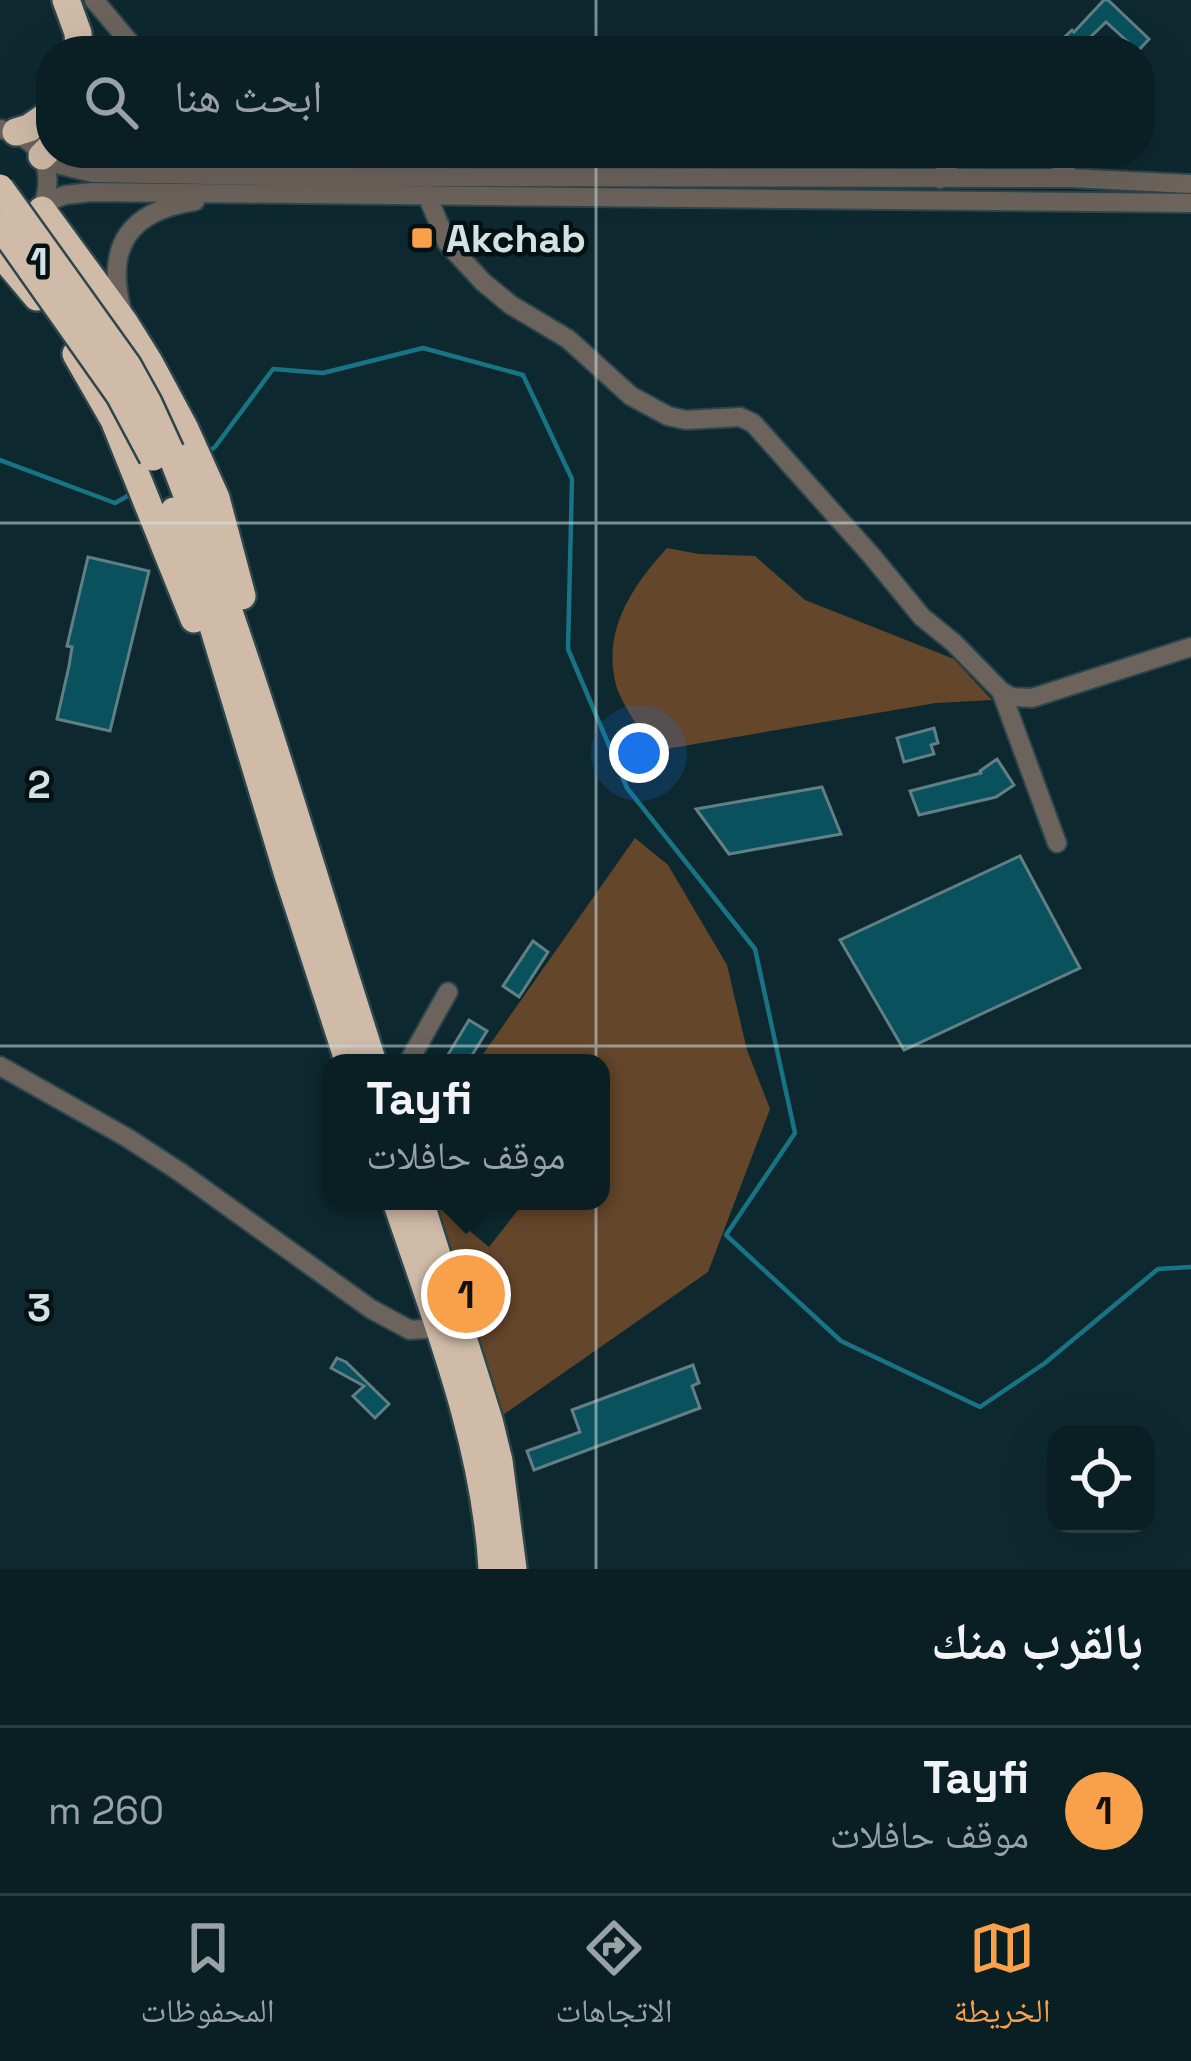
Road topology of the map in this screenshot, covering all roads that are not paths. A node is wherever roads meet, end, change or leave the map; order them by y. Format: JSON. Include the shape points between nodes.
{"nodes":[{"id":1,"x":66,"y":0,"type":"edge"},
{"id":2,"x":90,"y":0,"type":"edge"},
{"id":3,"x":81,"y":36,"type":"edge"},
{"id":4,"x":91,"y":36,"type":"edge"},
{"id":5,"x":123,"y":36,"type":"edge"},
{"id":6,"x":36,"y":123,"type":"edge"},
{"id":7,"x":6,"y":129,"type":"edge"},
{"id":8,"x":36,"y":146,"type":"edge"},
{"id":9,"x":46,"y":168,"type":"edge"},
{"id":10,"x":80,"y":168,"type":"edge"},
{"id":11,"x":141,"y":168,"type":"edge"},
{"id":12,"x":303,"y":168,"type":"edge"},
{"id":13,"x":947,"y":168,"type":"edge"},
{"id":14,"x":1064,"y":168,"type":"edge"},
{"id":15,"x":171,"y":175,"type":"junction"},
{"id":16,"x":323,"y":177,"type":"junction"},
{"id":17,"x":1070,"y":178,"type":"junction"},
{"id":18,"x":940,"y":179,"type":"junction"},
{"id":19,"x":1191,"y":184,"type":"edge"},
{"id":20,"x":0,"y":188,"type":"edge"},
{"id":21,"x":237,"y":194,"type":"junction"},
{"id":22,"x":427,"y":195,"type":"junction"},
{"id":23,"x":1191,"y":203,"type":"edge"},
{"id":24,"x":43,"y":206,"type":"junction"},
{"id":25,"x":0,"y":225,"type":"edge"},
{"id":26,"x":0,"y":238,"type":"edge"},
{"id":27,"x":0,"y":253,"type":"edge"},
{"id":28,"x":124,"y":322,"type":"junction"},
{"id":29,"x":186,"y":514,"type":"junction"},
{"id":30,"x":1191,"y":647,"type":"edge"},
{"id":31,"x":1001,"y":691,"type":"junction"},
{"id":32,"x":1057,"y":843,"type":"dead end"},
{"id":33,"x":448,"y":992,"type":"dead end"},
{"id":34,"x":346,"y":1054,"type":"edge"},
{"id":35,"x":370,"y":1054,"type":"edge"},
{"id":36,"x":413,"y":1054,"type":"edge"},
{"id":37,"x":0,"y":1066,"type":"edge"},
{"id":38,"x":398,"y":1210,"type":"edge"},
{"id":39,"x":423,"y":1210,"type":"edge"},
{"id":40,"x":438,"y":1328,"type":"junction"},
{"id":41,"x":492,"y":1569,"type":"edge"},
{"id":42,"x":512,"y":1569,"type":"edge"}],
"edges":[{"from":1,"to":3,"type":"highway"},
{"from":2,"to":4,"type":"highway"},
{"from":2,"to":5,"type":"street"},
{"from":6,"to":7,"type":"highway"},
{"from":7,"to":8,"type":"street"},
{"from":9,"to":24,"type":"street"},
{"from":10,"to":15,"type":"street"},
{"from":11,"to":15,"type":"street"},
{"from":12,"to":16,"type":"street"},
{"from":13,"to":18,"type":"street"},
{"from":14,"to":17,"type":"street"},
{"from":15,"to":16,"type":"street"},
{"from":16,"to":18,"type":"street"},
{"from":17,"to":18,"type":"street"},
{"from":17,"to":19,"type":"street"},
{"from":20,"to":29,"type":"highway","bridge":true,"via":[[127,365]]},
{"from":21,"to":22,"type":"street"},
{"from":21,"to":24,"type":"street","via":[[77,193]]},
{"from":21,"to":28,"type":"street","via":[[160,209],[128,233],[115,271]]},
{"from":22,"to":23,"type":"street"},
{"from":22,"to":31,"type":"street","via":[[447,243],[483,282],[568,339],[631,396],[686,420],[753,423],[922,617]]},
{"from":24,"to":26,"type":"street","via":[[23,231]]},
{"from":24,"to":28,"type":"highway"},
{"from":25,"to":29,"type":"highway","bridge":true,"via":[[121,395]]},
{"from":27,"to":29,"type":"highway","via":[[94,380],[129,461]]},
{"from":28,"to":29,"type":"highway","via":[[184,429]]},
{"from":29,"to":34,"type":"highway"},
{"from":29,"to":35,"type":"highway","via":[[267,724]]},
{"from":30,"to":31,"type":"street","via":[[1032,698]]},
{"from":31,"to":32,"type":"street"},
{"from":33,"to":36,"type":"street"},
{"from":37,"to":40,"type":"street","via":[[180,1172],[371,1309],[410,1330]]},
{"from":38,"to":40,"type":"highway"},
{"from":39,"to":42,"type":"highway","via":[[489,1420]]},
{"from":40,"to":41,"type":"highway","via":[[484,1488]]}]}
